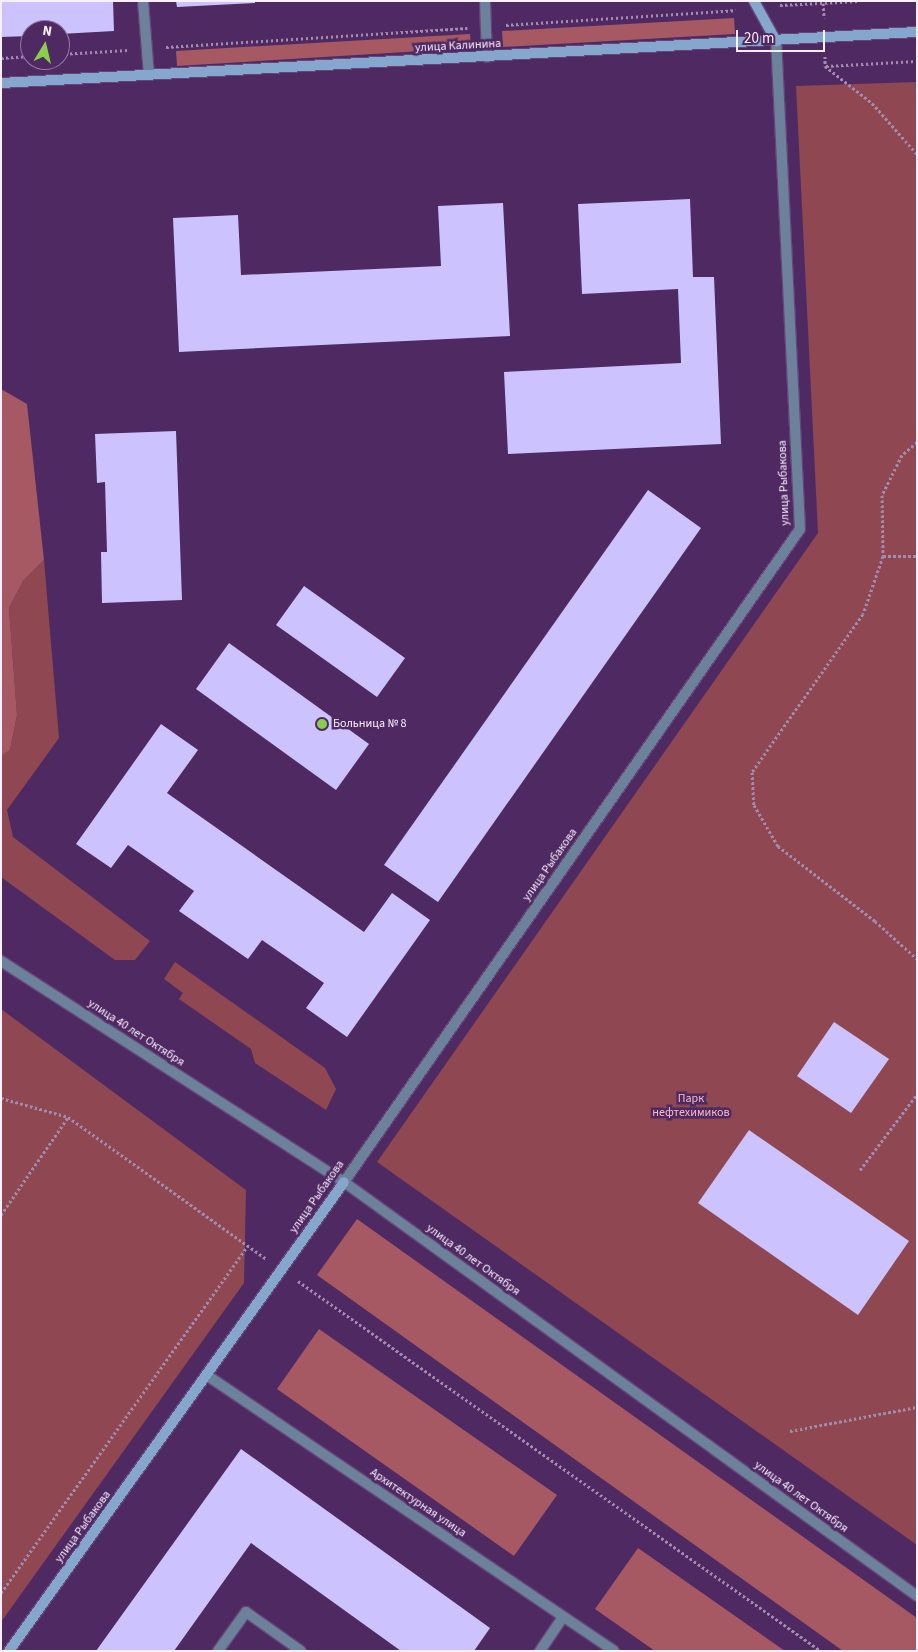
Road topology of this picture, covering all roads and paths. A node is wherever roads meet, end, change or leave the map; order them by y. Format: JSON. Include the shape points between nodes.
{"nodes":[{"id":1,"x":143,"y":1,"type":"edge"},
{"id":2,"x":485,"y":1,"type":"edge"},
{"id":3,"x":754,"y":1,"type":"edge"},
{"id":4,"x":787,"y":1,"type":"edge"},
{"id":5,"x":859,"y":1,"type":"edge"},
{"id":6,"x":734,"y":10,"type":"dead end"},
{"id":7,"x":486,"y":27,"type":"junction"},
{"id":8,"x":917,"y":32,"type":"edge"},
{"id":9,"x":776,"y":41,"type":"junction"},
{"id":10,"x":147,"y":49,"type":"junction"},
{"id":11,"x":70,"y":53,"type":"edge"},
{"id":12,"x":20,"y":57,"type":"edge"},
{"id":13,"x":487,"y":57,"type":"junction"},
{"id":14,"x":1,"y":58,"type":"edge"},
{"id":15,"x":917,"y":61,"type":"edge"},
{"id":16,"x":825,"y":66,"type":"dead end"},
{"id":17,"x":150,"y":75,"type":"junction"},
{"id":18,"x":1,"y":83,"type":"edge"},
{"id":19,"x":872,"y":103,"type":"dead end"},
{"id":20,"x":917,"y":154,"type":"edge"},
{"id":21,"x":917,"y":442,"type":"edge"},
{"id":22,"x":883,"y":556,"type":"junction"},
{"id":23,"x":917,"y":556,"type":"edge"},
{"id":24,"x":917,"y":960,"type":"edge"},
{"id":25,"x":1,"y":961,"type":"edge"},
{"id":26,"x":917,"y":1094,"type":"edge"},
{"id":27,"x":1,"y":1098,"type":"edge"},
{"id":28,"x":68,"y":1117,"type":"junction"},
{"id":29,"x":860,"y":1170,"type":"dead end"},
{"id":30,"x":344,"y":1182,"type":"junction"},
{"id":31,"x":1,"y":1214,"type":"edge"},
{"id":32,"x":248,"y":1246,"type":"junction"},
{"id":33,"x":282,"y":1270,"type":"junction"},
{"id":34,"x":208,"y":1376,"type":"junction"},
{"id":35,"x":917,"y":1407,"type":"edge"},
{"id":36,"x":790,"y":1432,"type":"dead end"},
{"id":37,"x":1,"y":1593,"type":"edge"},
{"id":38,"x":917,"y":1596,"type":"edge"},
{"id":39,"x":564,"y":1616,"type":"junction"},
{"id":40,"x":9,"y":1651,"type":"edge"},
{"id":41,"x":218,"y":1651,"type":"edge"},
{"id":42,"x":301,"y":1651,"type":"edge"},
{"id":43,"x":540,"y":1651,"type":"edge"},
{"id":44,"x":614,"y":1651,"type":"edge"},
{"id":45,"x":821,"y":1651,"type":"edge"}],
"edges":[{"from":1,"to":10,"type":"street"},
{"from":2,"to":7,"type":"street"},
{"from":3,"to":9,"type":"street","name":"улица Рыбакова"},
{"from":4,"to":5,"type":"path"},
{"from":6,"to":7,"type":"path"},
{"from":7,"to":10,"type":"path"},
{"from":7,"to":13,"type":"street"},
{"from":8,"to":9,"type":"street","name":"улица Калинина"},
{"from":9,"to":13,"type":"street","name":"улица Калинина"},
{"from":9,"to":30,"type":"street","name":"улица Рыбакова","via":[[800,529]]},
{"from":10,"to":11,"type":"path"},
{"from":10,"to":17,"type":"street"},
{"from":12,"to":14,"type":"path"},
{"from":13,"to":17,"type":"street","name":"улица Калинина"},
{"from":15,"to":16,"type":"path"},
{"from":17,"to":18,"type":"street","name":"улица Калинина"},
{"from":19,"to":20,"type":"path"},
{"from":21,"to":22,"type":"path","via":[[902,455],[882,495]]},
{"from":22,"to":23,"type":"path"},
{"from":22,"to":24,"type":"path","via":[[863,614],[752,772],[754,804],[778,846],[875,921]]},
{"from":25,"to":30,"type":"street","name":"улица 40 лет Октября"},
{"from":26,"to":29,"type":"path"},
{"from":27,"to":28,"type":"path"},
{"from":28,"to":31,"type":"path"},
{"from":28,"to":32,"type":"path"},
{"from":30,"to":33,"type":"street","name":"улица Рыбакова"},
{"from":30,"to":38,"type":"street","name":"улица 40 лет Октября"},
{"from":32,"to":33,"type":"path"},
{"from":32,"to":37,"type":"path"},
{"from":33,"to":34,"type":"street","name":"улица Рыбакова"},
{"from":33,"to":45,"type":"path"},
{"from":34,"to":39,"type":"street","name":"Архитектурная улица"},
{"from":34,"to":40,"type":"street","name":"улица Рыбакова"},
{"from":35,"to":36,"type":"path"},
{"from":39,"to":43,"type":"street"},
{"from":39,"to":44,"type":"street","name":"Архитектурная улица"},
{"from":41,"to":42,"type":"street","via":[[246,1612]]}]}
